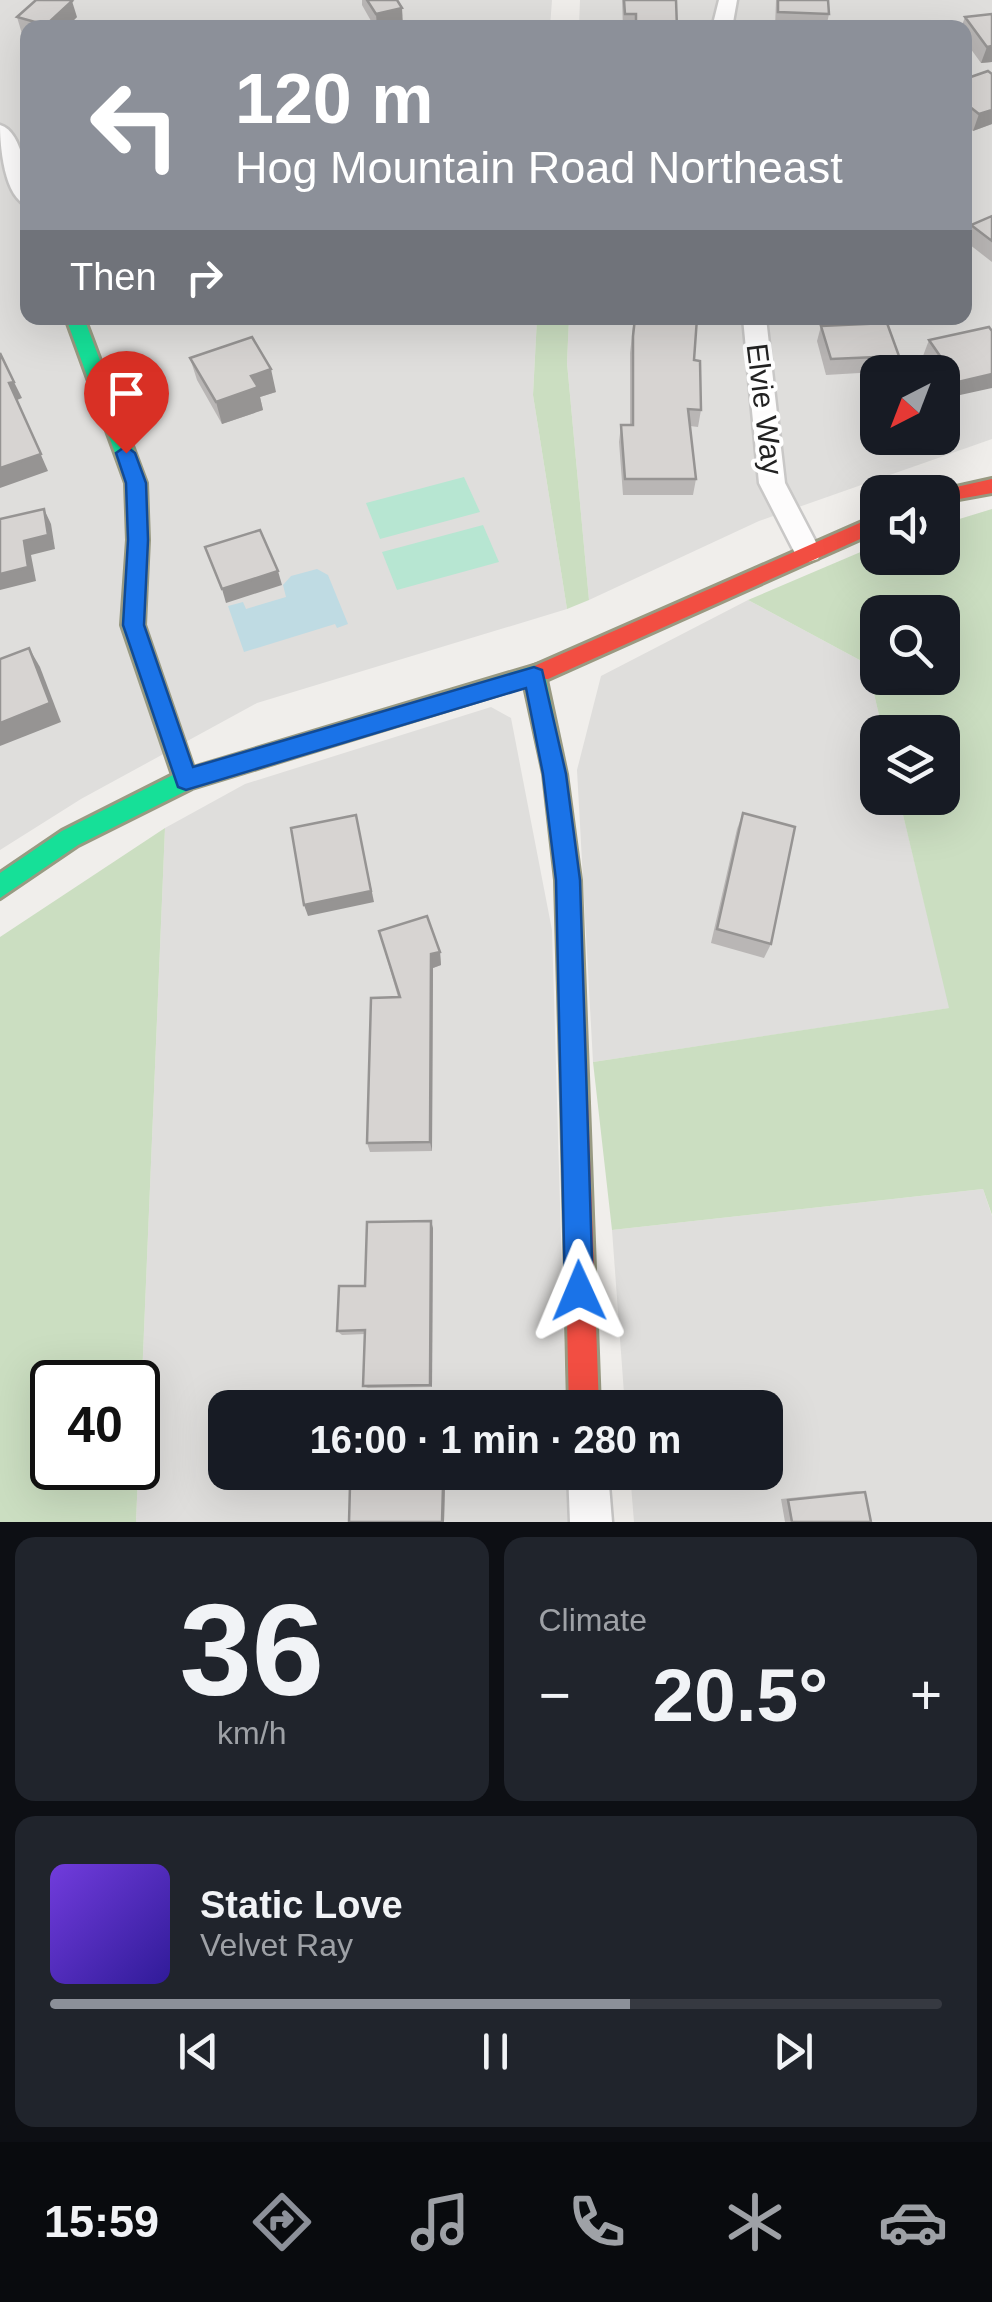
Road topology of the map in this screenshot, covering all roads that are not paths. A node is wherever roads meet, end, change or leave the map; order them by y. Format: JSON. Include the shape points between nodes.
{"nodes":[{"id":1,"x":0,"y":131,"type":"edge"},
{"id":2,"x":20,"y":180,"type":"edge"},
{"id":3,"x":78,"y":325,"type":"edge"},
{"id":4,"x":755,"y":325,"type":"edge"},
{"id":5,"x":992,"y":486,"type":"edge"},
{"id":6,"x":960,"y":492,"type":"edge"},
{"id":7,"x":860,"y":530,"type":"edge"},
{"id":8,"x":808,"y":552,"type":"junction"},
{"id":9,"x":534,"y":676,"type":"junction"},
{"id":10,"x":186,"y":780,"type":"junction"},
{"id":11,"x":0,"y":887,"type":"edge"},
{"id":12,"x":583,"y":1390,"type":"edge"},
{"id":13,"x":589,"y":1490,"type":"edge"},
{"id":14,"x":590,"y":1522,"type":"edge"}],
"edges":[{"from":1,"to":2,"type":"street"},
{"from":3,"to":10,"type":"street","via":[[136,483],[133,625]]},
{"from":4,"to":8,"type":"street","name":"Elvie Way","via":[[772,482]]},
{"from":5,"to":6,"type":"street"},
{"from":7,"to":8,"type":"street"},
{"from":8,"to":9,"type":"street"},
{"from":9,"to":10,"type":"street"},
{"from":9,"to":12,"type":"street","via":[[568,880]]},
{"from":10,"to":11,"type":"street","via":[[70,838]]},
{"from":13,"to":14,"type":"street"}]}
